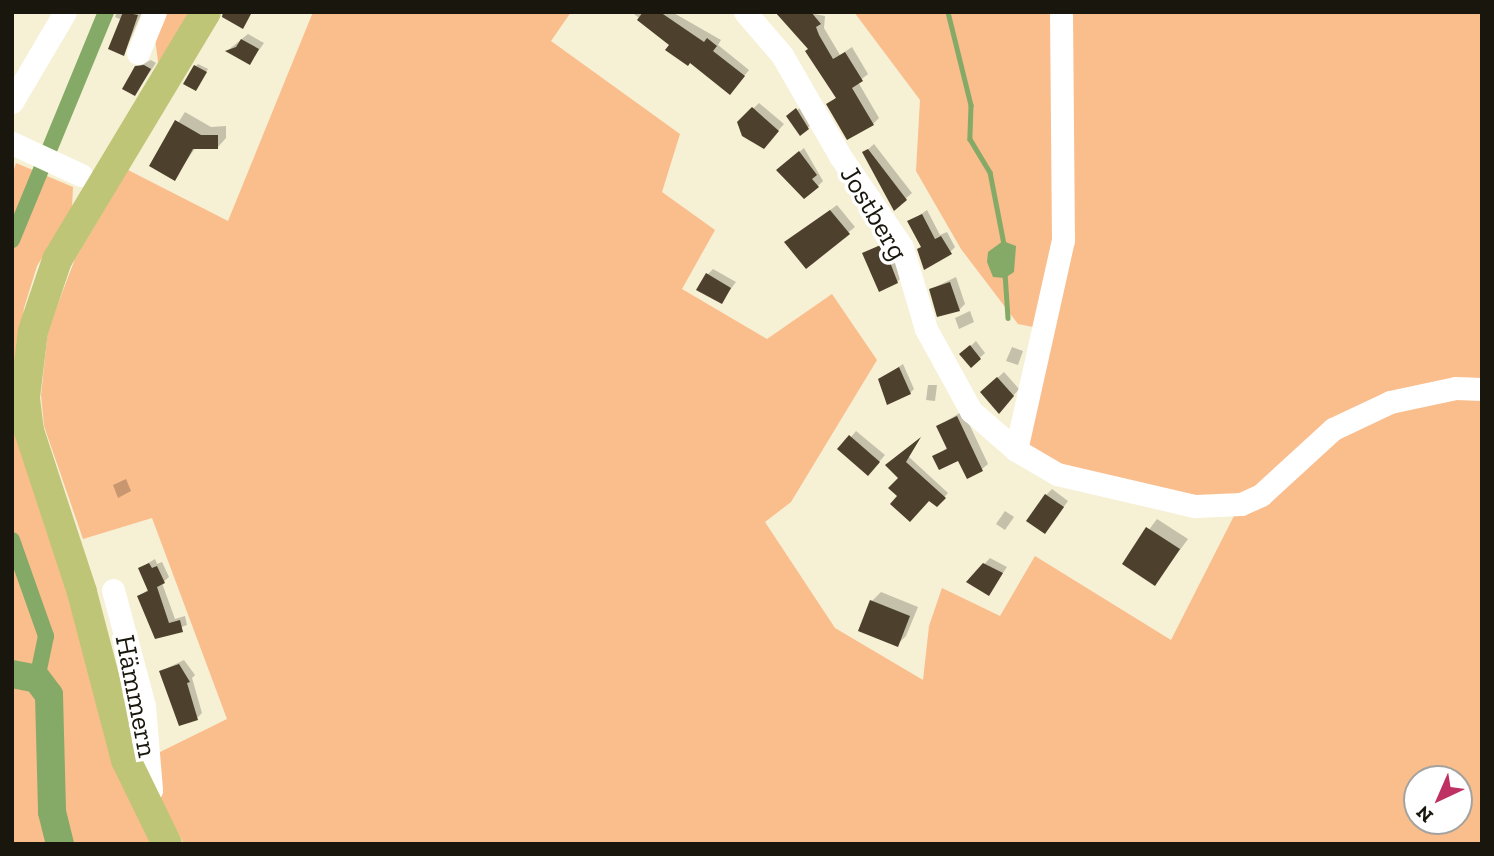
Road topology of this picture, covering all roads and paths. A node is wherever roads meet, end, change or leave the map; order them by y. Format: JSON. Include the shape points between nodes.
{"nodes":[{"id":1,"x":65,"y":12,"type":"edge"},
{"id":2,"x":156,"y":12,"type":"edge"},
{"id":3,"x":206,"y":12,"type":"edge"},
{"id":4,"x":745,"y":12,"type":"edge"},
{"id":5,"x":1061,"y":12,"type":"edge"},
{"id":6,"x":138,"y":53,"type":"dead end"},
{"id":7,"x":12,"y":102,"type":"edge"},
{"id":8,"x":32,"y":152,"type":"edge"},
{"id":9,"x":81,"y":175,"type":"dead end"},
{"id":10,"x":1482,"y":389,"type":"edge"},
{"id":11,"x":1016,"y":450,"type":"junction"},
{"id":12,"x":113,"y":590,"type":"dead end"},
{"id":13,"x":142,"y":799,"type":"junction"},
{"id":14,"x":167,"y":844,"type":"edge"}],
"edges":[{"from":1,"to":7,"type":"street"},
{"from":2,"to":6,"type":"street"},
{"from":3,"to":13,"type":"main road","via":[[57,260],[39,305],[28,357],[25,397],[30,431],[63,528],[126,760]]},
{"from":4,"to":11,"type":"street","name":"Jostberg","via":[[782,55],[840,156],[902,247],[926,329],[971,411]]},
{"from":5,"to":11,"type":"street","via":[[1063,240]]},
{"from":8,"to":9,"type":"street"},
{"from":10,"to":11,"type":"street","name":"Jostberg","via":[[1456,388],[1390,402],[1333,429],[1261,495],[1241,504],[1195,506],[1070,477]]},
{"from":12,"to":13,"type":"street","name":"Hämmern","via":[[144,706],[151,790]]},
{"from":13,"to":14,"type":"main road"}]}
